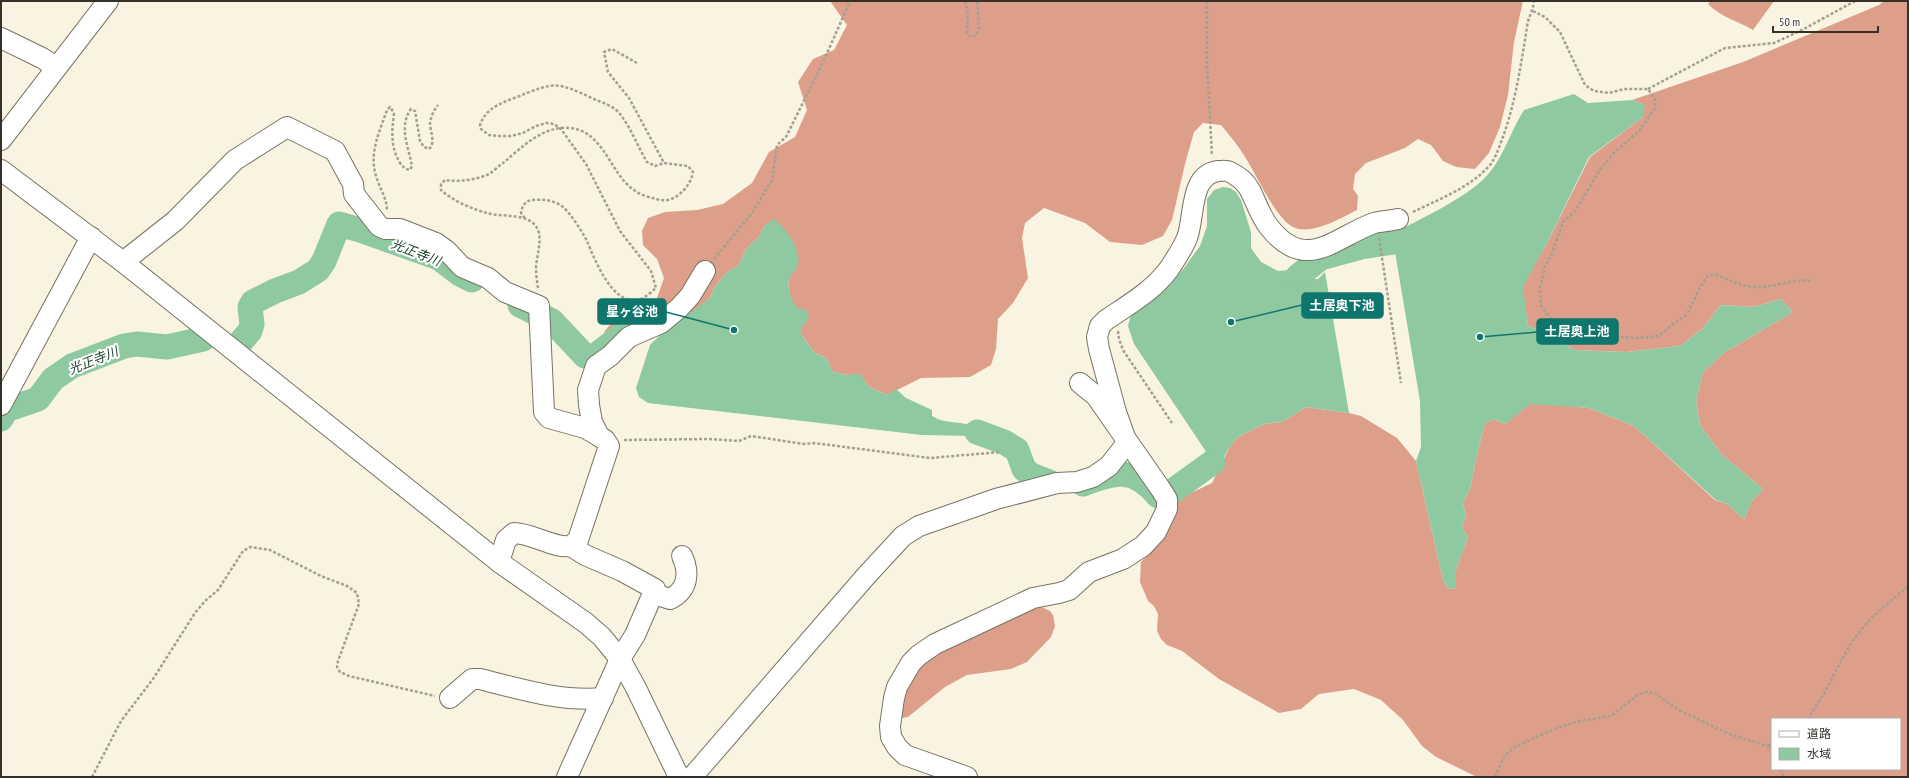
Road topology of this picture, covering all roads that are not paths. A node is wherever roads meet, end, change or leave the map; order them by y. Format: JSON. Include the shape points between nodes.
{"nodes":[{"id":1,"x":108,"y":1,"type":"edge"},
{"id":2,"x":1,"y":38,"type":"edge"},
{"id":3,"x":56,"y":67,"type":"junction"},
{"id":4,"x":1,"y":140,"type":"edge"},
{"id":5,"x":1,"y":170,"type":"edge"},
{"id":6,"x":1398,"y":219,"type":"road end"},
{"id":7,"x":91,"y":238,"type":"junction"},
{"id":8,"x":123,"y":262,"type":"junction"},
{"id":9,"x":705,"y":271,"type":"road end"},
{"id":10,"x":1080,"y":383,"type":"dead end"},
{"id":11,"x":1,"y":405,"type":"edge"},
{"id":12,"x":604,"y":440,"type":"junction"},
{"id":13,"x":1127,"y":443,"type":"junction"},
{"id":14,"x":571,"y":546,"type":"junction"},
{"id":15,"x":682,"y":556,"type":"dead end"},
{"id":16,"x":499,"y":562,"type":"junction"},
{"id":17,"x":654,"y":594,"type":"junction"},
{"id":18,"x":620,"y":659,"type":"junction"},
{"id":19,"x":450,"y":698,"type":"road end"},
{"id":20,"x":603,"y":698,"type":"junction"},
{"id":21,"x":567,"y":777,"type":"edge"},
{"id":22,"x":679,"y":777,"type":"edge"},
{"id":23,"x":692,"y":777,"type":"edge"},
{"id":24,"x":967,"y":777,"type":"edge"}],
"edges":[{"from":1,"to":3,"type":"street"},
{"from":2,"to":3,"type":"street"},
{"from":3,"to":4,"type":"street"},
{"from":5,"to":7,"type":"street"},
{"from":6,"to":13,"type":"street","via":[[1374,223],[1330,246],[1311,250],[1297,249],[1284,242],[1268,227],[1246,183],[1238,176],[1226,170],[1214,172],[1203,179],[1197,189],[1187,238],[1169,269],[1155,286],[1100,326],[1097,337],[1116,412]]},
{"from":7,"to":8,"type":"street"},
{"from":7,"to":11,"type":"street"},
{"from":8,"to":12,"type":"street","via":[[174,221],[235,160],[287,128],[335,151],[353,184],[354,194],[379,226],[385,229],[400,229],[436,243],[462,267],[488,278],[504,292],[539,306],[544,412],[549,418],[585,428]]},
{"from":8,"to":16,"type":"street"},
{"from":9,"to":12,"type":"street","via":[[690,296],[673,313],[661,323],[628,337],[596,366],[588,390],[592,422]]},
{"from":10,"to":13,"type":"street","via":[[1096,396]]},
{"from":12,"to":14,"type":"street","via":[[608,452],[578,540]]},
{"from":13,"to":23,"type":"street","via":[[1109,466],[1093,476],[1077,482],[1057,483],[996,499],[919,526],[903,536]]},
{"from":13,"to":24,"type":"street","via":[[1164,493],[1166,509],[1156,532],[1123,559],[1089,572],[1069,590],[1033,598],[935,644],[910,663],[897,687],[890,726],[897,747],[905,755]]},
{"from":14,"to":16,"type":"street","via":[[561,546],[524,533],[514,533],[506,540]]},
{"from":14,"to":17,"type":"street","via":[[655,589]]},
{"from":15,"to":17,"type":"street","via":[[688,573],[681,591],[670,599]]},
{"from":16,"to":18,"type":"street","via":[[586,623],[602,637]]},
{"from":17,"to":18,"type":"street","via":[[635,635]]},
{"from":18,"to":20,"type":"street"},
{"from":18,"to":22,"type":"street"},
{"from":19,"to":20,"type":"street","via":[[472,679],[480,679],[536,693],[585,699]]},
{"from":20,"to":21,"type":"street"}]}
